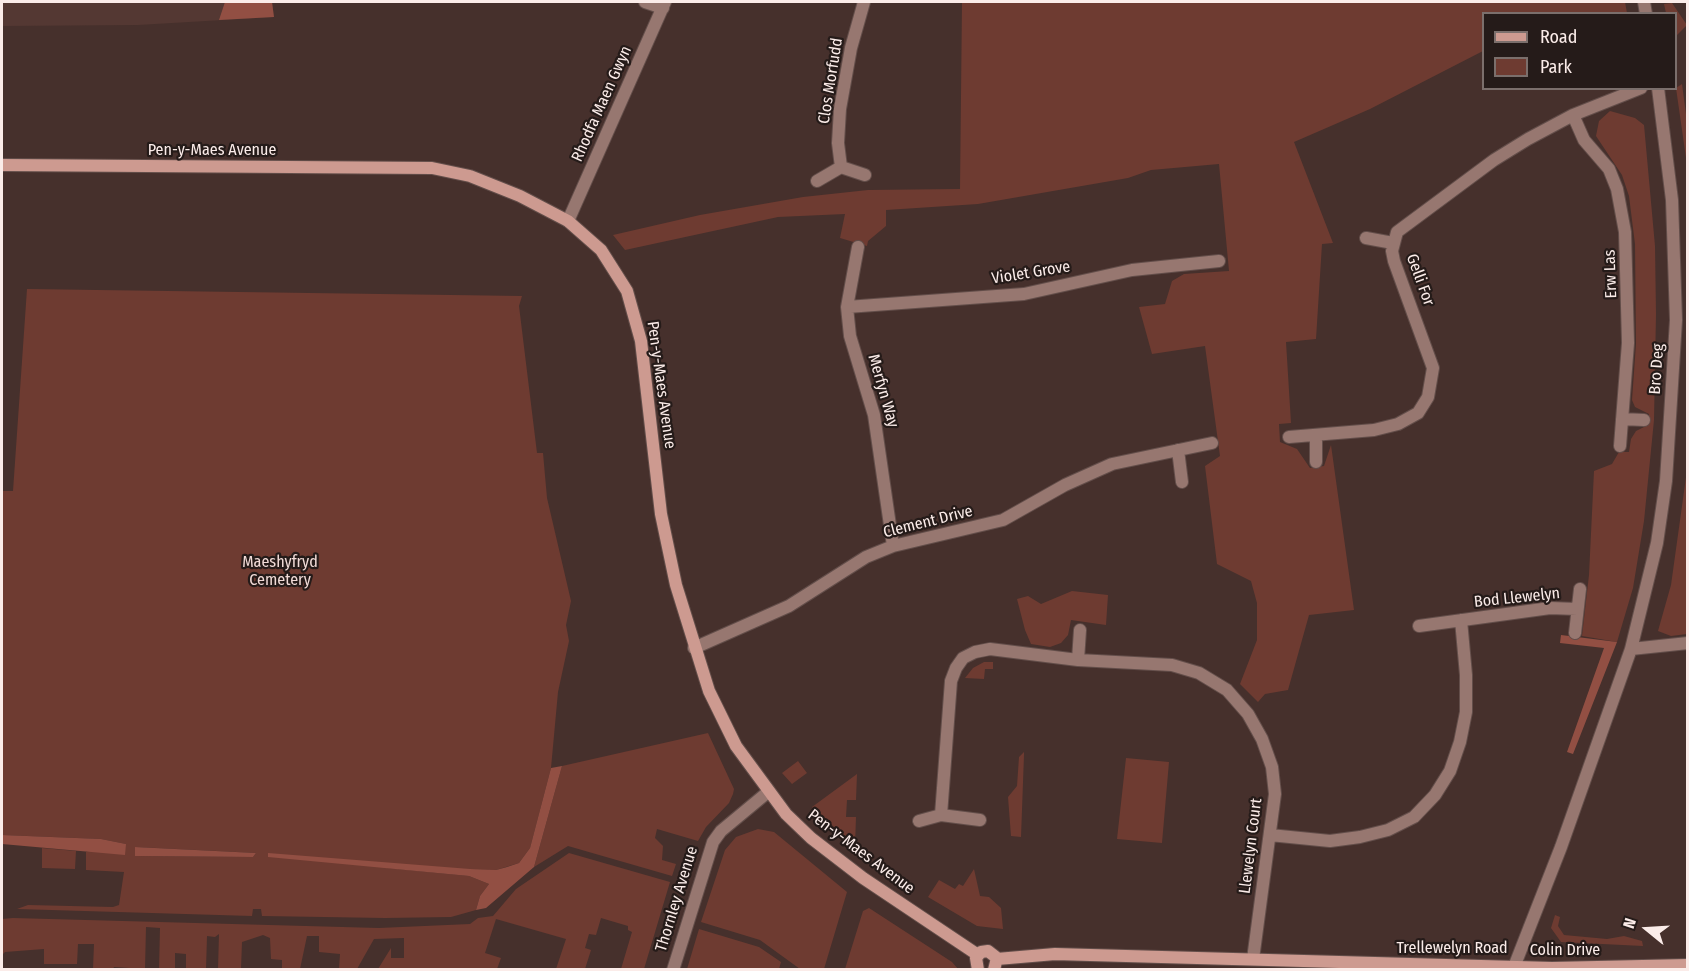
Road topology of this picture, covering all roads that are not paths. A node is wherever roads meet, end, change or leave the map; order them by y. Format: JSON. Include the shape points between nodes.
{"nodes":[{"id":1,"x":645,"y":2,"type":"edge"},
{"id":2,"x":864,"y":2,"type":"edge"},
{"id":3,"x":664,"y":5,"type":"edge"},
{"id":4,"x":1636,"y":90,"type":"edge"},
{"id":5,"x":1658,"y":90,"type":"edge"},
{"id":6,"x":1573,"y":115,"type":"junction"},
{"id":7,"x":2,"y":165,"type":"edge"},
{"id":8,"x":841,"y":167,"type":"junction"},
{"id":9,"x":865,"y":175,"type":"dead end"},
{"id":10,"x":817,"y":181,"type":"dead end"},
{"id":11,"x":568,"y":221,"type":"junction"},
{"id":12,"x":1366,"y":238,"type":"dead end"},
{"id":13,"x":1393,"y":243,"type":"junction"},
{"id":14,"x":858,"y":247,"type":"dead end"},
{"id":15,"x":1219,"y":261,"type":"dead end"},
{"id":16,"x":847,"y":307,"type":"junction"},
{"id":17,"x":1682,"y":320,"type":"edge"},
{"id":18,"x":1622,"y":418,"type":"junction"},
{"id":19,"x":1644,"y":420,"type":"dead end"},
{"id":20,"x":1316,"y":436,"type":"junction"},
{"id":21,"x":1289,"y":438,"type":"dead end"},
{"id":22,"x":1212,"y":442,"type":"dead end"},
{"id":23,"x":1620,"y":446,"type":"dead end"},
{"id":24,"x":1178,"y":450,"type":"junction"},
{"id":25,"x":1316,"y":462,"type":"dead end"},
{"id":26,"x":1182,"y":482,"type":"dead end"},
{"id":27,"x":893,"y":546,"type":"junction"},
{"id":28,"x":1580,"y":589,"type":"dead end"},
{"id":29,"x":1577,"y":609,"type":"junction"},
{"id":30,"x":1461,"y":620,"type":"junction"},
{"id":31,"x":1419,"y":626,"type":"dead end"},
{"id":32,"x":1080,"y":630,"type":"dead end"},
{"id":33,"x":1575,"y":633,"type":"dead end"},
{"id":34,"x":1688,"y":643,"type":"edge"},
{"id":35,"x":694,"y":648,"type":"junction"},
{"id":36,"x":1632,"y":649,"type":"junction"},
{"id":37,"x":1078,"y":660,"type":"junction"},
{"id":38,"x":768,"y":792,"type":"junction"},
{"id":39,"x":941,"y":815,"type":"junction"},
{"id":40,"x":980,"y":820,"type":"dead end"},
{"id":41,"x":918,"y":821,"type":"dead end"},
{"id":42,"x":1270,"y":835,"type":"junction"},
{"id":43,"x":978,"y":955,"type":"junction"},
{"id":44,"x":1253,"y":959,"type":"junction"},
{"id":45,"x":996,"y":964,"type":"edge"},
{"id":46,"x":1688,"y":966,"type":"edge"},
{"id":47,"x":1352,"y":967,"type":"edge"},
{"id":48,"x":1514,"y":967,"type":"junction"},
{"id":49,"x":673,"y":969,"type":"edge"},
{"id":50,"x":978,"y":969,"type":"edge"}],
"edges":[{"from":1,"to":3,"type":"street"},
{"from":2,"to":8,"type":"street","name":"Clos Morfudd","via":[[840,109]]},
{"from":3,"to":11,"type":"street","name":"Rhodfa Maen Gwyn"},
{"from":4,"to":6,"type":"street","name":"Gelli For"},
{"from":5,"to":17,"type":"street","name":"Bro Deg"},
{"from":6,"to":13,"type":"street","name":"Gelli For","via":[[1485,167],[1404,224]]},
{"from":6,"to":18,"type":"street","name":"Erw Las","via":[[1584,140],[1609,169],[1625,232],[1628,343]]},
{"from":7,"to":11,"type":"street","name":"Pen-y-Maes Avenue","via":[[432,168],[470,176]]},
{"from":8,"to":9,"type":"street"},
{"from":8,"to":10,"type":"street"},
{"from":11,"to":35,"type":"street","name":"Pen-y-Maes Avenue","via":[[601,250],[627,291],[641,342],[661,514]]},
{"from":12,"to":13,"type":"street"},
{"from":13,"to":20,"type":"street","name":"Gelli For","via":[[1394,261],[1433,368],[1428,397],[1418,413],[1398,424]]},
{"from":14,"to":16,"type":"street","name":"Merfyn Way"},
{"from":15,"to":16,"type":"street","name":"Violet Grove","via":[[1132,270],[1024,294]]},
{"from":16,"to":27,"type":"street","name":"Merfyn Way","via":[[850,336],[879,437]]},
{"from":17,"to":36,"type":"street","name":"Bro Deg","via":[[1666,481]]},
{"from":18,"to":19,"type":"street"},
{"from":18,"to":23,"type":"street","name":"Erw Las"},
{"from":20,"to":21,"type":"street","name":"Gelli For"},
{"from":20,"to":25,"type":"street"},
{"from":22,"to":24,"type":"street","name":"Clement Drive"},
{"from":24,"to":26,"type":"street"},
{"from":24,"to":27,"type":"street","name":"Clement Drive","via":[[1112,464],[1003,520]]},
{"from":27,"to":35,"type":"street","name":"Clement Drive","via":[[866,557],[789,606]]},
{"from":28,"to":29,"type":"street"},
{"from":29,"to":30,"type":"street","name":"Bod Llewelyn","via":[[1550,608]]},
{"from":29,"to":33,"type":"street"},
{"from":30,"to":31,"type":"street","name":"Bod Llewelyn"},
{"from":30,"to":42,"type":"street","name":"Bod Llewelyn","via":[[1466,712],[1450,771],[1435,795],[1414,817],[1388,830],[1360,837],[1330,841]]},
{"from":32,"to":37,"type":"street"},
{"from":34,"to":36,"type":"street"},
{"from":35,"to":38,"type":"street","name":"Pen-y-Maes Avenue","via":[[709,691],[736,746]]},
{"from":36,"to":48,"type":"street","name":"Trellewelyn Road"},
{"from":37,"to":39,"type":"street","name":"Llewelyn Court","via":[[990,649],[963,658],[951,681]]},
{"from":37,"to":42,"type":"street","name":"Llewelyn Court","via":[[1172,665],[1199,673],[1227,690],[1248,714],[1272,767],[1275,794]]},
{"from":38,"to":43,"type":"street","name":"Pen-y-Maes Avenue","via":[[786,814],[848,867]]},
{"from":38,"to":49,"type":"street","name":"Thornley Avenue","via":[[713,842]]},
{"from":39,"to":40,"type":"street"},
{"from":39,"to":41,"type":"street"},
{"from":42,"to":44,"type":"street","name":"Llewelyn Court"},
{"from":43,"to":45,"type":"street","name":"Trellewelyn Road","via":[[988,951]]},
{"from":43,"to":50,"type":"street"},
{"from":44,"to":45,"type":"street","name":"Trellewelyn Road","via":[[1055,954]]},
{"from":44,"to":47,"type":"street","name":"Trellewelyn Road"},
{"from":46,"to":48,"type":"street","name":"Colin Drive"},
{"from":47,"to":48,"type":"street","name":"Trellewelyn Road"}]}
